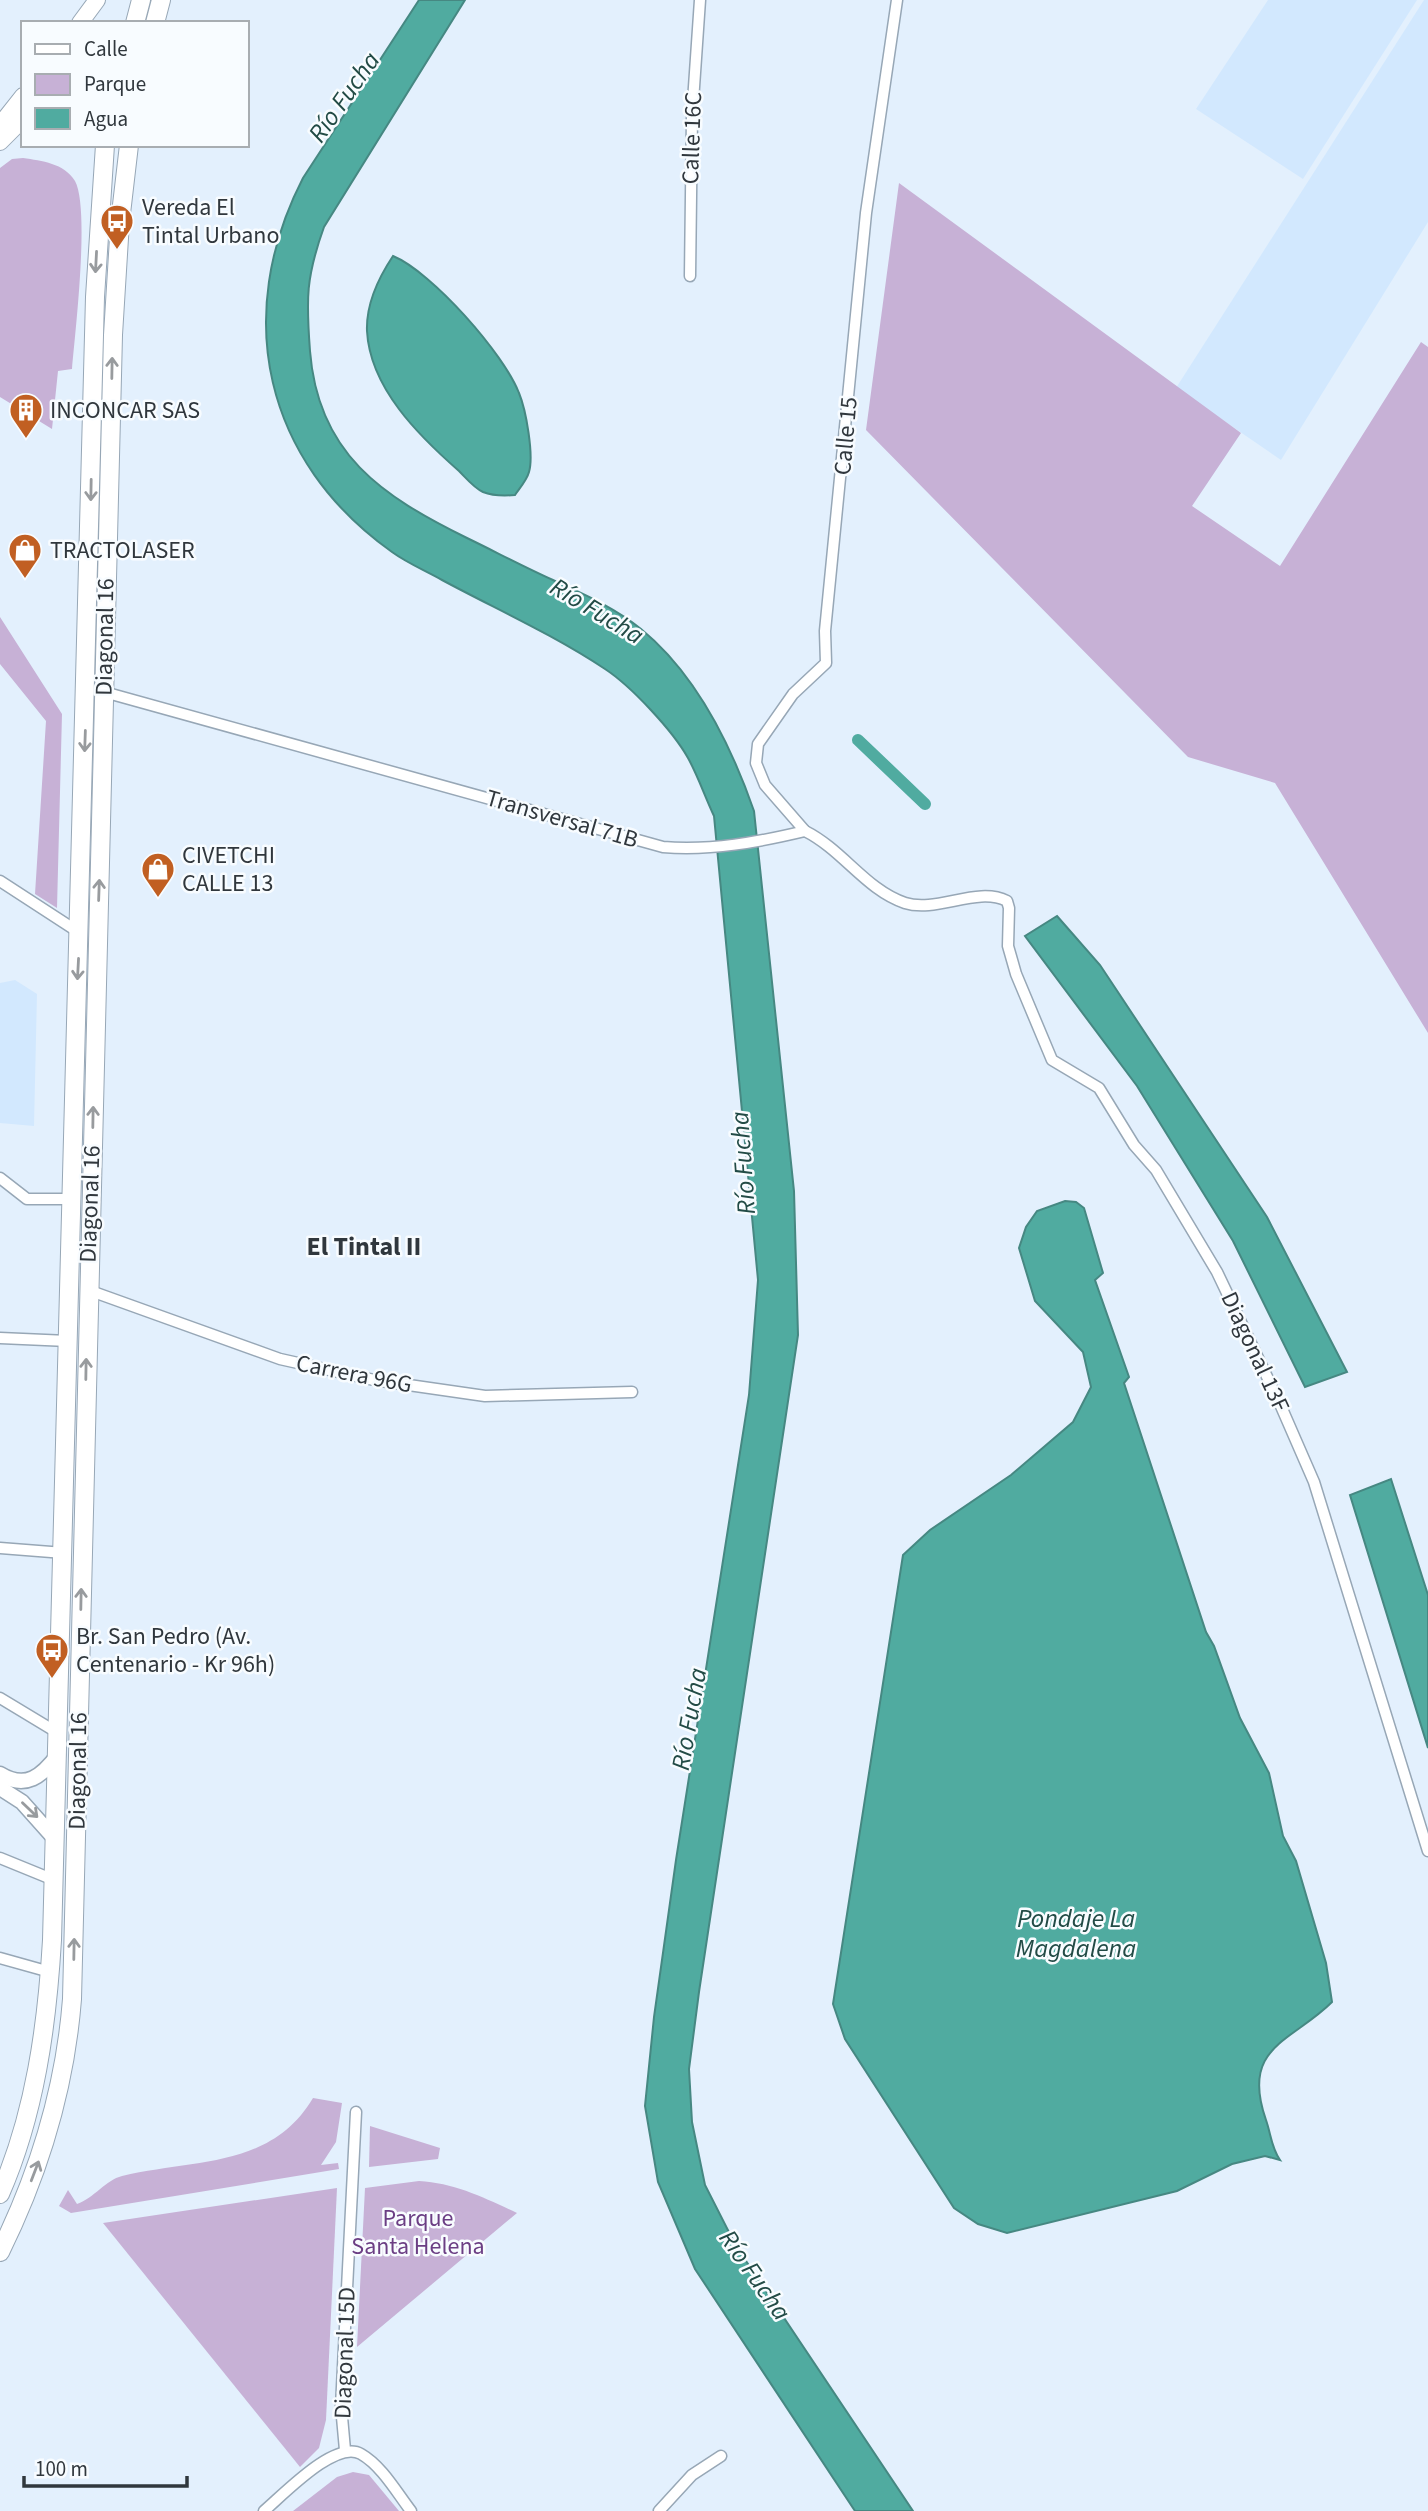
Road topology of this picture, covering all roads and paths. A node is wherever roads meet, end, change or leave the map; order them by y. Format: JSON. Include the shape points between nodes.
{"nodes":[{"id":1,"x":97,"y":0,"type":"edge"},
{"id":2,"x":141,"y":0,"type":"edge"},
{"id":3,"x":161,"y":0,"type":"edge"},
{"id":4,"x":700,"y":0,"type":"edge"},
{"id":5,"x":897,"y":0,"type":"edge"},
{"id":6,"x":81,"y":21,"type":"edge"},
{"id":7,"x":136,"y":21,"type":"edge"},
{"id":8,"x":156,"y":21,"type":"edge"},
{"id":9,"x":21,"y":99,"type":"edge"},
{"id":10,"x":21,"y":121,"type":"edge"},
{"id":11,"x":0,"y":125,"type":"edge"},
{"id":12,"x":0,"y":142,"type":"edge"},
{"id":13,"x":106,"y":147,"type":"edge"},
{"id":14,"x":129,"y":147,"type":"edge"},
{"id":15,"x":690,"y":276,"type":"dead end"},
{"id":16,"x":104,"y":692,"type":"junction"},
{"id":17,"x":805,"y":831,"type":"junction"},
{"id":18,"x":0,"y":881,"type":"edge"},
{"id":19,"x":80,"y":933,"type":"junction"},
{"id":20,"x":0,"y":1178,"type":"edge"},
{"id":21,"x":72,"y":1199,"type":"junction"},
{"id":22,"x":88,"y":1290,"type":"junction"},
{"id":23,"x":0,"y":1338,"type":"edge"},
{"id":24,"x":68,"y":1340,"type":"junction"},
{"id":25,"x":632,"y":1392,"type":"dead end"},
{"id":26,"x":0,"y":1548,"type":"edge"},
{"id":27,"x":64,"y":1553,"type":"junction"},
{"id":28,"x":0,"y":1698,"type":"edge"},
{"id":29,"x":58,"y":1733,"type":"junction"},
{"id":30,"x":58,"y":1755,"type":"junction"},
{"id":31,"x":0,"y":1774,"type":"edge"},
{"id":32,"x":0,"y":1788,"type":"edge"},
{"id":33,"x":55,"y":1839,"type":"junction"},
{"id":34,"x":1428,"y":1851,"type":"edge"},
{"id":35,"x":0,"y":1858,"type":"edge"},
{"id":36,"x":54,"y":1880,"type":"junction"},
{"id":37,"x":0,"y":1958,"type":"edge"},
{"id":38,"x":50,"y":1972,"type":"junction"},
{"id":39,"x":356,"y":2112,"type":"dead end"},
{"id":40,"x":0,"y":2194,"type":"edge"},
{"id":41,"x":0,"y":2252,"type":"edge"},
{"id":42,"x":345,"y":2450,"type":"junction"},
{"id":43,"x":721,"y":2456,"type":"dead end"},
{"id":44,"x":264,"y":2511,"type":"edge"},
{"id":45,"x":411,"y":2511,"type":"edge"},
{"id":46,"x":659,"y":2511,"type":"edge"}],
"edges":[{"from":1,"to":6,"type":"main road"},
{"from":2,"to":7,"type":"main road"},
{"from":3,"to":8,"type":"main road"},
{"from":4,"to":15,"type":"street","name":"Calle 16C","via":[[692,116]]},
{"from":5,"to":17,"type":"street","name":"Calle 15","via":[[866,213],[831,559],[826,663],[793,694],[758,744],[756,762],[765,785]]},
{"from":9,"to":11,"type":"main road"},
{"from":10,"to":12,"type":"main road"},
{"from":13,"to":19,"type":"main road","name":"Diagonal 16","one_way":true,"via":[[96,284]]},
{"from":16,"to":14,"type":"main road","name":"Diagonal 16","one_way":true,"via":[[114,308]]},
{"from":16,"to":17,"type":"street","name":"Transversal 71B","via":[[663,847],[692,849],[763,841]]},
{"from":22,"to":16,"type":"main road","name":"Diagonal 16","one_way":true},
{"from":17,"to":34,"type":"street","name":"Diagonal 13F","via":[[846,858],[872,884],[906,903],[1007,901],[1008,946],[1052,1060],[1099,1088],[1156,1171],[1217,1272],[1285,1414],[1314,1482]]},
{"from":18,"to":19,"type":"street"},
{"from":19,"to":21,"type":"main road","name":"Diagonal 16","one_way":true},
{"from":20,"to":21,"type":"street","via":[[27,1199]]},
{"from":21,"to":24,"type":"main road","name":"Diagonal 16"},
{"from":22,"to":25,"type":"street","name":"Carrera 96G","via":[[280,1359],[373,1380],[485,1396]]},
{"from":41,"to":22,"type":"main road","name":"Diagonal 16","one_way":true,"via":[[52,2120],[69,2030]]},
{"from":23,"to":24,"type":"street"},
{"from":24,"to":27,"type":"main road","name":"Diagonal 16"},
{"from":26,"to":27,"type":"street"},
{"from":27,"to":29,"type":"main road","name":"Diagonal 16"},
{"from":28,"to":29,"type":"street"},
{"from":29,"to":30,"type":"main road","name":"Diagonal 16"},
{"from":30,"to":31,"type":"street","via":[[36,1779],[14,1782]]},
{"from":30,"to":33,"type":"main road","name":"Diagonal 16"},
{"from":32,"to":33,"type":"street","one_way":true,"via":[[22,1802]]},
{"from":33,"to":36,"type":"main road","name":"Diagonal 16"},
{"from":35,"to":36,"type":"street"},
{"from":36,"to":38,"type":"main road","name":"Diagonal 16"},
{"from":37,"to":38,"type":"street"},
{"from":38,"to":40,"type":"main road","name":"Diagonal 16","via":[[34,2088]]},
{"from":39,"to":42,"type":"street","name":"Diagonal 15D","via":[[341,2406]]},
{"from":42,"to":44,"type":"street","name":"Diagonal 15D","via":[[331,2456]]},
{"from":42,"to":45,"type":"street","via":[[369,2460]]},
{"from":43,"to":46,"type":"street","via":[[692,2475]]}]}
